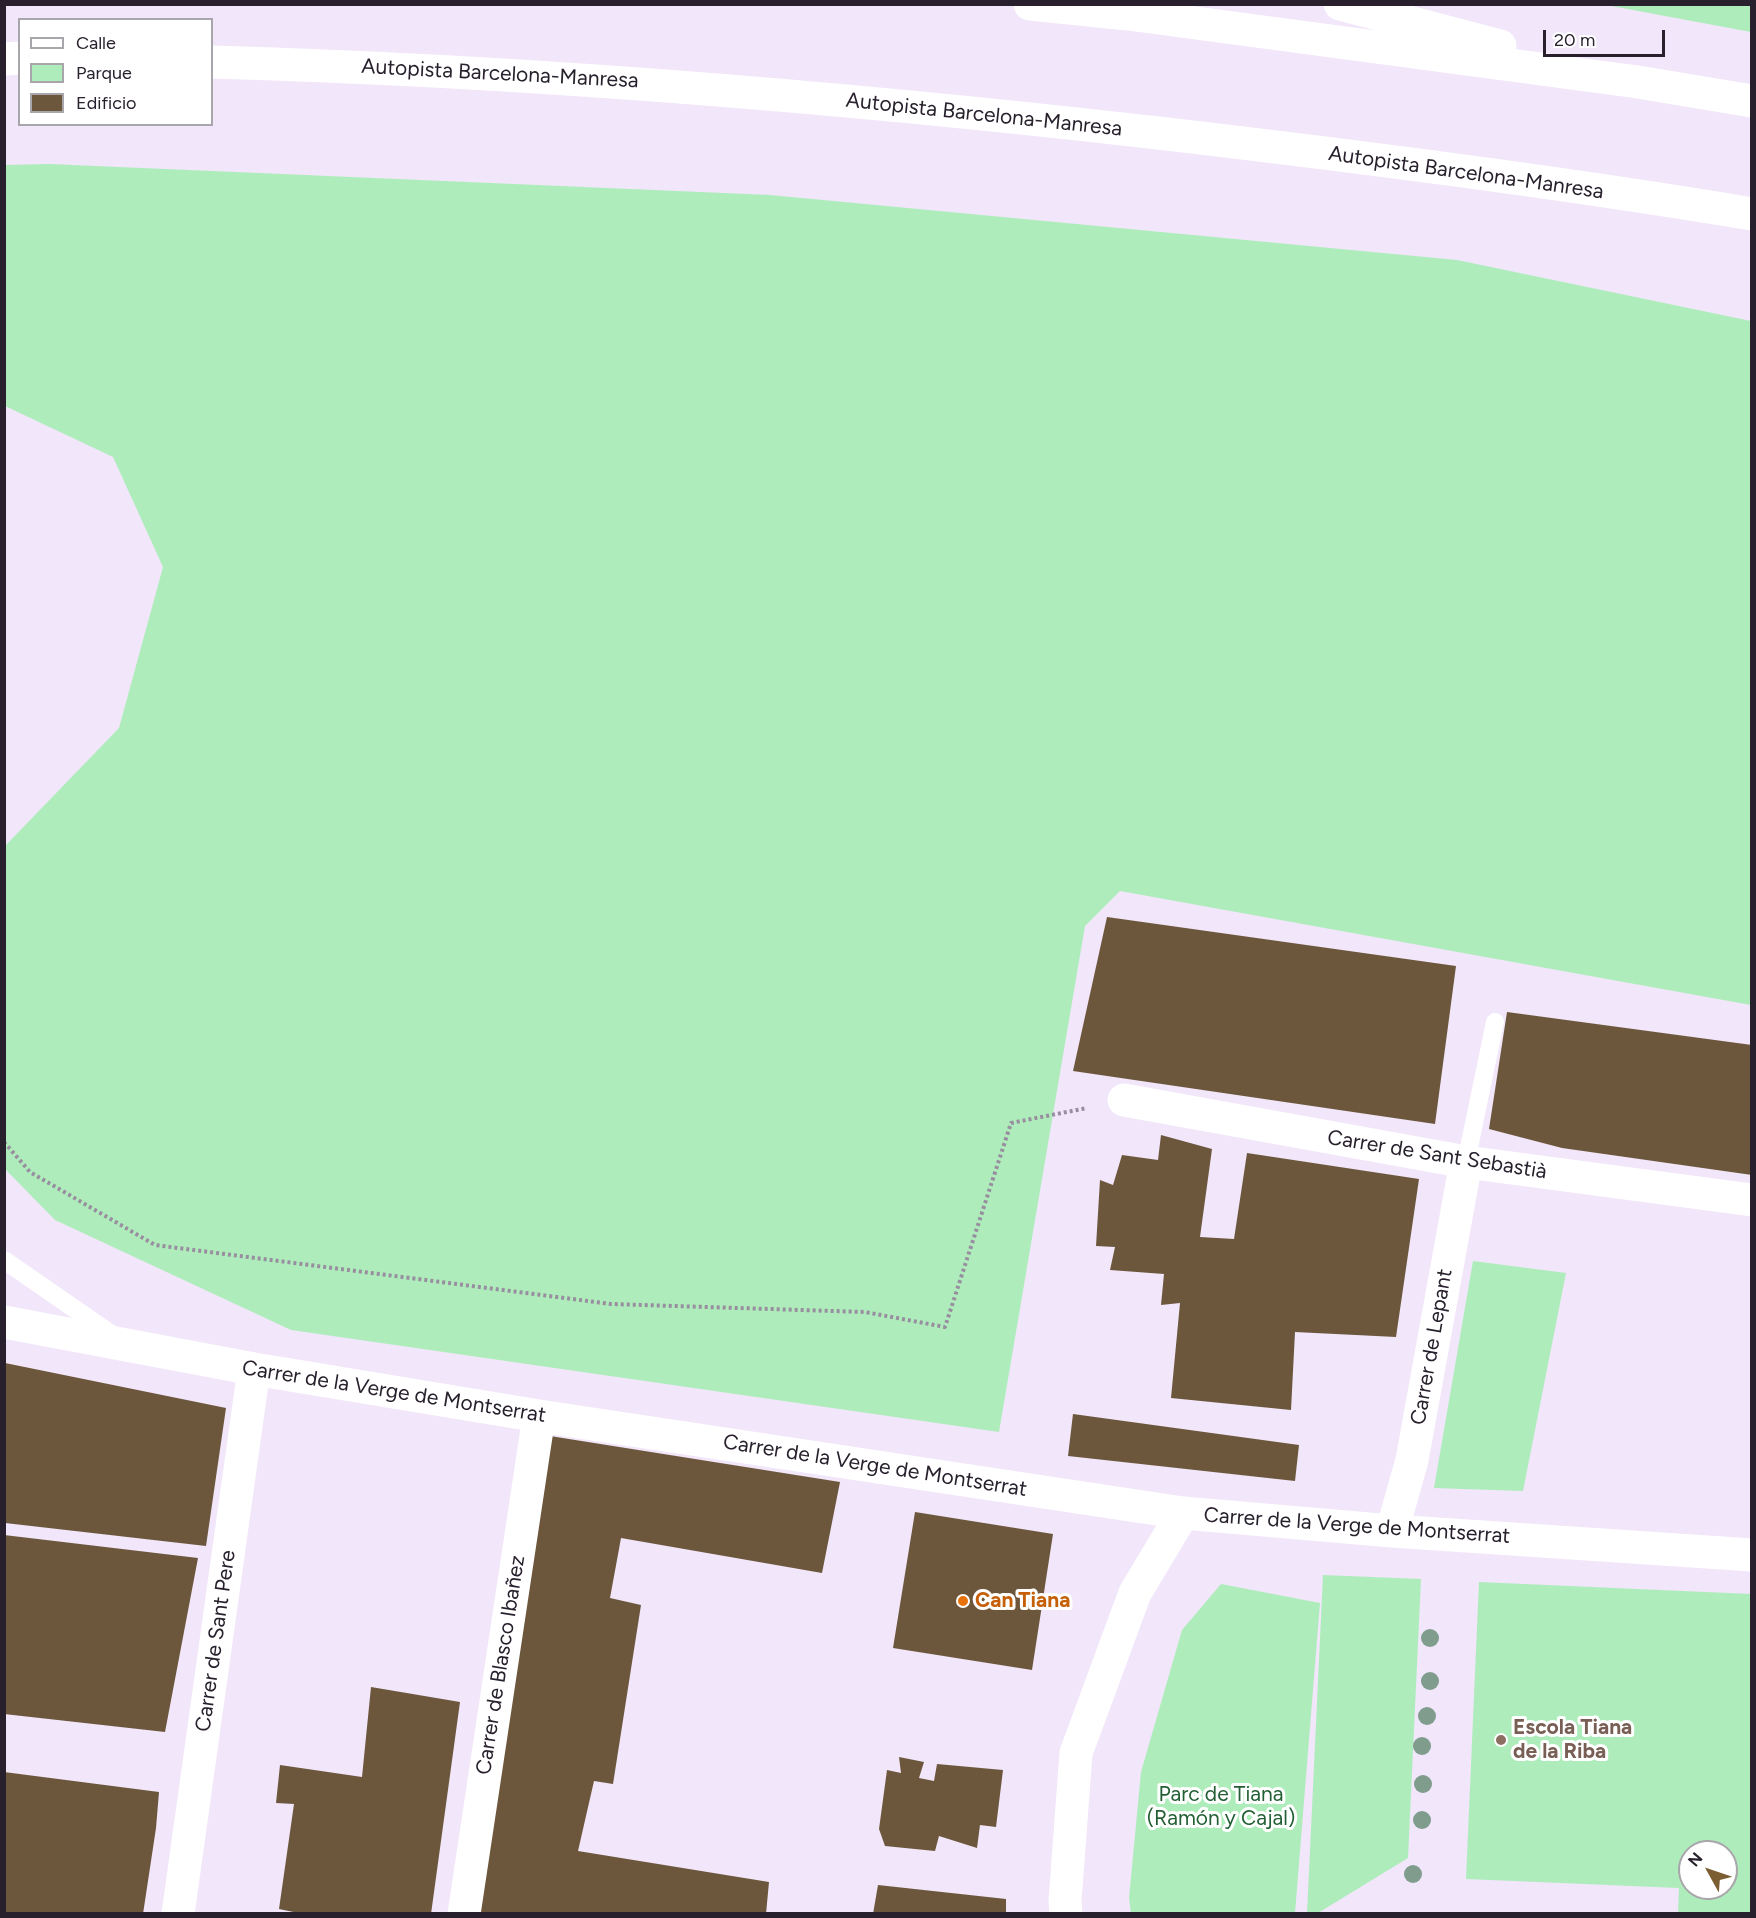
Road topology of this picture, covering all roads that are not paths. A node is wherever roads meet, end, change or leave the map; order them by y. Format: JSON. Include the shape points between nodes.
{"nodes":[{"id":1,"x":1030,"y":4,"type":"edge"},
{"id":2,"x":1340,"y":4,"type":"edge"},
{"id":3,"x":213,"y":62,"type":"edge"},
{"id":4,"x":1638,"y":82,"type":"junction"},
{"id":5,"x":1752,"y":101,"type":"edge"},
{"id":6,"x":1752,"y":214,"type":"edge"},
{"id":7,"x":1495,"y":1022,"type":"dead end"},
{"id":8,"x":1124,"y":1100,"type":"road end"},
{"id":9,"x":1466,"y":1162,"type":"junction"},
{"id":10,"x":1752,"y":1200,"type":"edge"},
{"id":11,"x":4,"y":1260,"type":"edge"},
{"id":12,"x":4,"y":1322,"type":"edge"},
{"id":13,"x":131,"y":1347,"type":"junction"},
{"id":14,"x":254,"y":1369,"type":"junction"},
{"id":15,"x":539,"y":1416,"type":"junction"},
{"id":16,"x":1183,"y":1513,"type":"junction"},
{"id":17,"x":1392,"y":1531,"type":"junction"},
{"id":18,"x":1752,"y":1555,"type":"edge"},
{"id":19,"x":178,"y":1914,"type":"edge"},
{"id":20,"x":464,"y":1914,"type":"edge"},
{"id":21,"x":1066,"y":1914,"type":"edge"}],
"edges":[{"from":1,"to":4,"type":"main road"},
{"from":2,"to":4,"type":"main road"},
{"from":3,"to":6,"type":"main road","name":"Autopista Barcelona-Manresa","via":[[370,66],[672,85],[987,113],[1292,148]]},
{"from":4,"to":5,"type":"main road"},
{"from":7,"to":9,"type":"lane"},
{"from":8,"to":9,"type":"main road","name":"Carrer de Sant Sebastià"},
{"from":9,"to":10,"type":"main road","name":"Carrer de Sant Sebastià"},
{"from":9,"to":17,"type":"main road","name":"Carrer de Lepant","via":[[1412,1460]]},
{"from":11,"to":13,"type":"lane"},
{"from":12,"to":13,"type":"main road","name":"Carrer de la Verge de Montserrat"},
{"from":13,"to":14,"type":"main road","name":"Carrer de la Verge de Montserrat"},
{"from":14,"to":15,"type":"main road","name":"Carrer de la Verge de Montserrat"},
{"from":14,"to":19,"type":"main road","name":"Carrer de Sant Pere"},
{"from":15,"to":16,"type":"main road","name":"Carrer de la Verge de Montserrat"},
{"from":15,"to":20,"type":"main road","name":"Carrer de Blasco Ibañez"},
{"from":16,"to":17,"type":"main road","name":"Carrer de la Verge de Montserrat"},
{"from":16,"to":21,"type":"main road","via":[[1135,1593],[1076,1753]]},
{"from":17,"to":18,"type":"main road","name":"Carrer de la Verge de Montserrat"}]}
